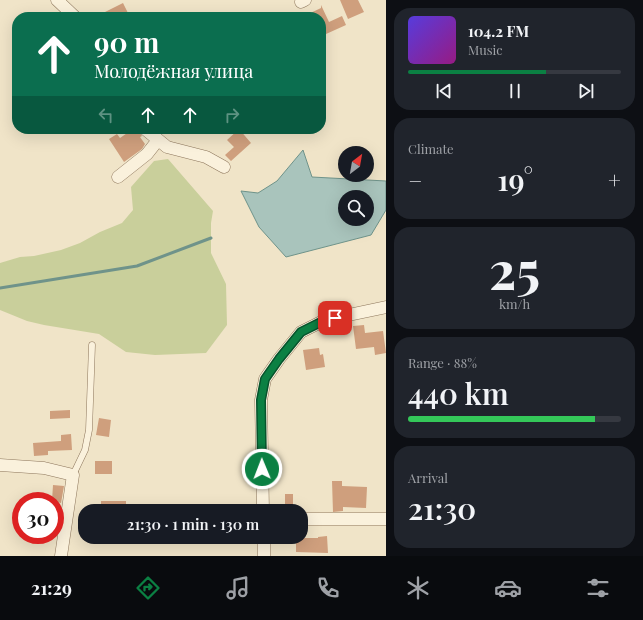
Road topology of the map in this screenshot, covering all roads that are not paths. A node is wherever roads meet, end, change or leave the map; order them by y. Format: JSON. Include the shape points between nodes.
{"nodes":[{"id":1,"x":57,"y":0,"type":"edge"},
{"id":2,"x":70,"y":12,"type":"edge"},
{"id":3,"x":151,"y":134,"type":"edge"},
{"id":4,"x":158,"y":140,"type":"junction"},
{"id":5,"x":224,"y":167,"type":"dead end"},
{"id":6,"x":118,"y":178,"type":"dead end"},
{"id":7,"x":386,"y":307,"type":"edge"},
{"id":8,"x":92,"y":345,"type":"dead end"},
{"id":9,"x":0,"y":465,"type":"edge"},
{"id":10,"x":74,"y":475,"type":"junction"},
{"id":11,"x":263,"y":504,"type":"edge"},
{"id":12,"x":308,"y":519,"type":"edge"},
{"id":13,"x":386,"y":519,"type":"edge"},
{"id":14,"x":264,"y":544,"type":"edge"},
{"id":15,"x":61,"y":556,"type":"edge"},
{"id":16,"x":264,"y":556,"type":"edge"}],
"edges":[{"from":1,"to":2,"type":"street"},
{"from":3,"to":4,"type":"street"},
{"from":4,"to":5,"type":"street","via":[[167,147],[206,157]]},
{"from":4,"to":6,"type":"street","via":[[147,154]]},
{"from":7,"to":11,"type":"street","via":[[325,320],[301,332],[265,379],[261,400]]},
{"from":8,"to":10,"type":"lane","via":[[89,430],[85,450]]},
{"from":9,"to":10,"type":"street","via":[[44,468]]},
{"from":10,"to":15,"type":"street"},
{"from":12,"to":13,"type":"street"},
{"from":14,"to":16,"type":"street"}]}
